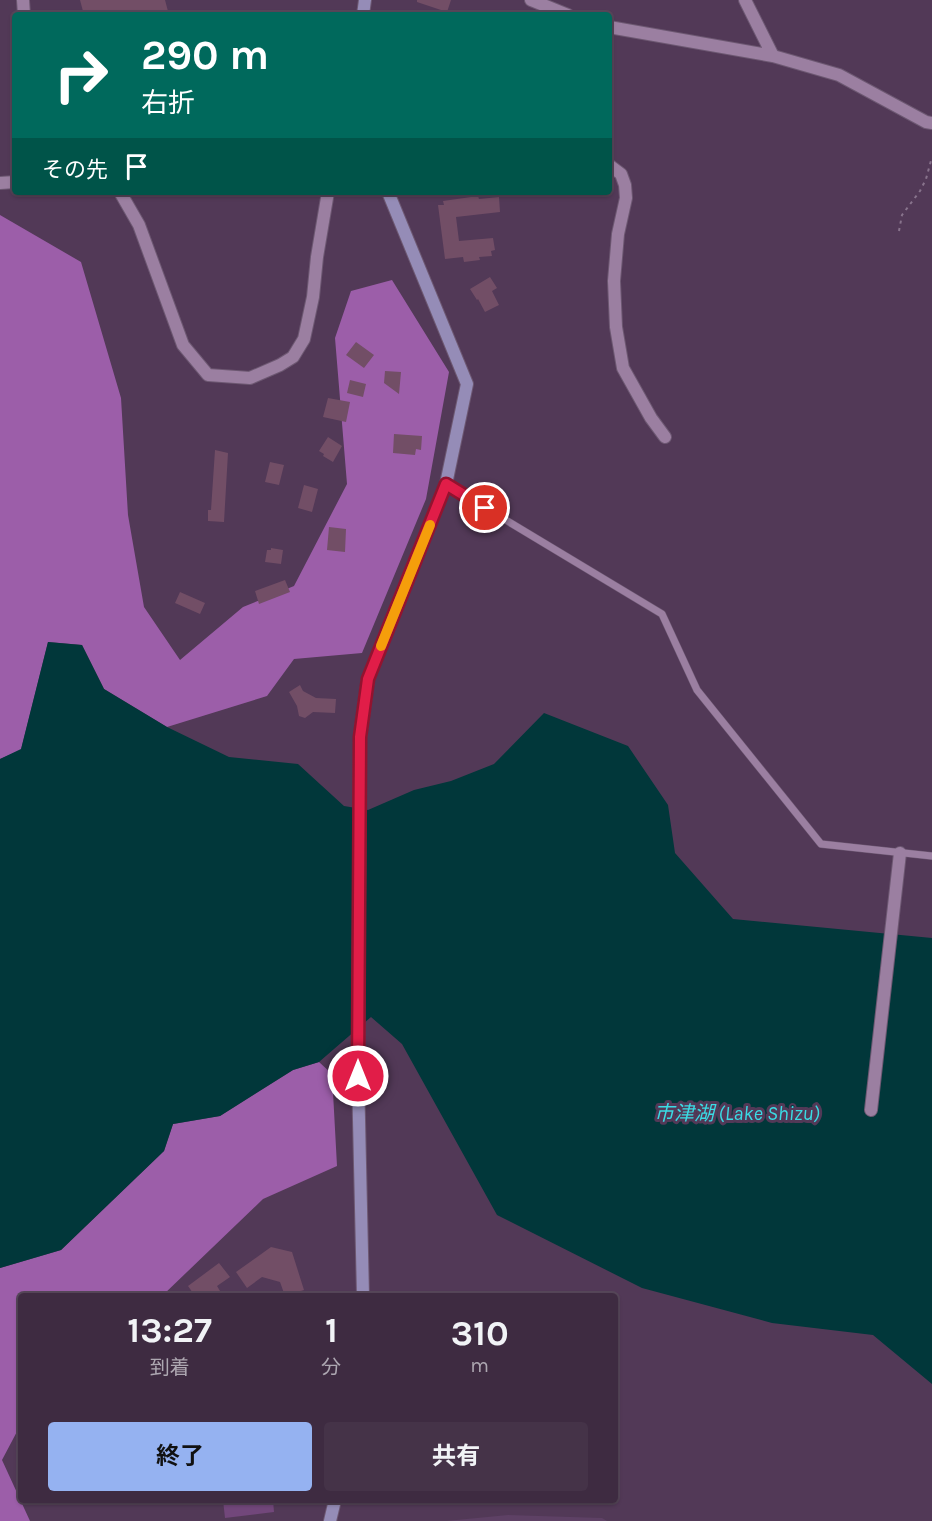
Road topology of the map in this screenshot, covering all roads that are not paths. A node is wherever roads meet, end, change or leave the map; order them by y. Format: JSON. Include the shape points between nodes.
{"nodes":[{"id":1,"x":531,"y":0,"type":"edge"},
{"id":2,"x":745,"y":0,"type":"edge"},
{"id":3,"x":561,"y":12,"type":"edge"},
{"id":4,"x":612,"y":27,"type":"edge"},
{"id":5,"x":773,"y":57,"type":"junction"},
{"id":6,"x":932,"y":123,"type":"edge"},
{"id":7,"x":612,"y":167,"type":"edge"},
{"id":8,"x":122,"y":195,"type":"edge"},
{"id":9,"x":327,"y":195,"type":"edge"},
{"id":10,"x":389,"y":195,"type":"edge"},
{"id":11,"x":665,"y":437,"type":"dead end"},
{"id":12,"x":446,"y":484,"type":"junction"},
{"id":13,"x":900,"y":853,"type":"junction"},
{"id":14,"x":932,"y":855,"type":"edge"},
{"id":15,"x":871,"y":1110,"type":"dead end"},
{"id":16,"x":363,"y":1293,"type":"edge"},
{"id":17,"x":334,"y":1503,"type":"edge"},
{"id":18,"x":330,"y":1521,"type":"edge"}],
"edges":[{"from":1,"to":3,"type":"street"},
{"from":2,"to":5,"type":"street"},
{"from":4,"to":5,"type":"street"},
{"from":5,"to":6,"type":"street","via":[[839,75]]},
{"from":7,"to":11,"type":"street","via":[[621,174],[627,198],[618,234],[614,281],[623,368]]},
{"from":8,"to":9,"type":"street","via":[[139,225],[183,345],[208,375],[250,378],[293,357],[304,339],[314,297]]},
{"from":10,"to":12,"type":"street","via":[[467,384]]},
{"from":12,"to":13,"type":"lane","via":[[662,614],[697,690],[821,844]]},
{"from":12,"to":16,"type":"street","via":[[368,679],[360,737],[358,1076]]},
{"from":13,"to":14,"type":"lane"},
{"from":13,"to":15,"type":"street"},
{"from":17,"to":18,"type":"street"}]}
